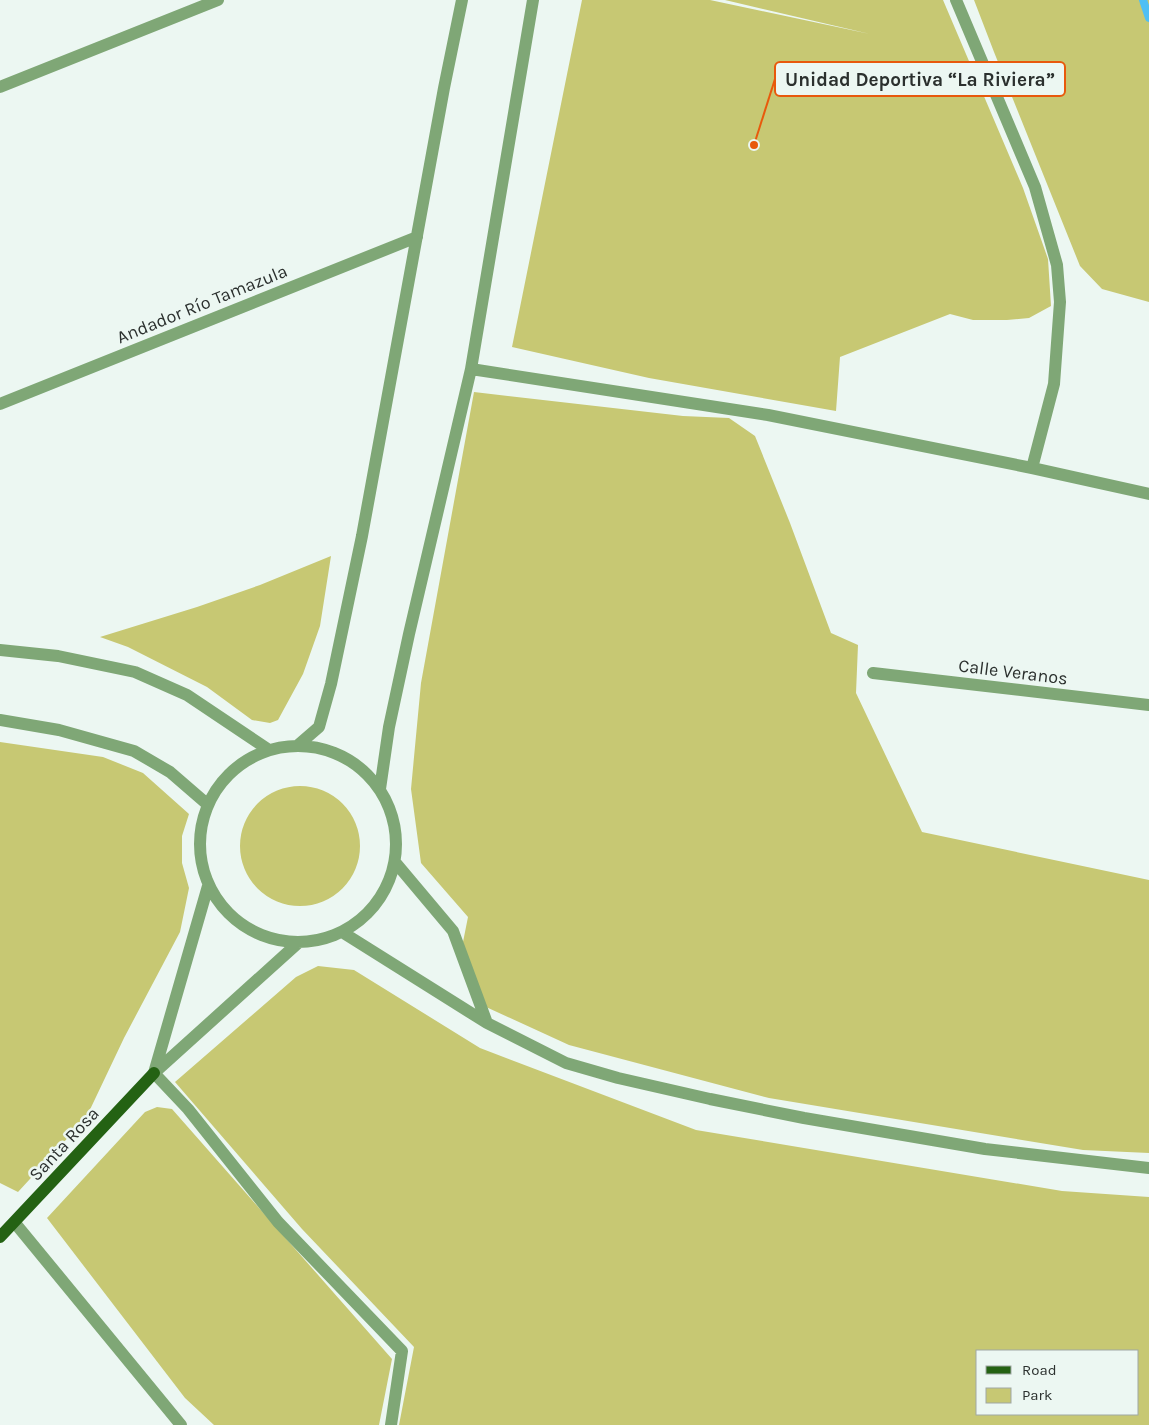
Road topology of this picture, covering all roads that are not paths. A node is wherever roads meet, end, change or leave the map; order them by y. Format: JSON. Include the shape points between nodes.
{"nodes":[{"id":1,"x":218,"y":0,"type":"edge"},
{"id":2,"x":462,"y":0,"type":"edge"},
{"id":3,"x":533,"y":0,"type":"edge"},
{"id":4,"x":956,"y":0,"type":"edge"},
{"id":5,"x":0,"y":87,"type":"edge"},
{"id":6,"x":417,"y":237,"type":"junction"},
{"id":7,"x":471,"y":368,"type":"junction"},
{"id":8,"x":0,"y":404,"type":"edge"},
{"id":9,"x":1032,"y":468,"type":"junction"},
{"id":10,"x":1149,"y":494,"type":"edge"},
{"id":11,"x":0,"y":650,"type":"edge"},
{"id":12,"x":873,"y":673,"type":"dead end"},
{"id":13,"x":1149,"y":705,"type":"edge"},
{"id":14,"x":0,"y":720,"type":"edge"},
{"id":15,"x":297,"y":746,"type":"junction"},
{"id":16,"x":269,"y":750,"type":"junction"},
{"id":17,"x":380,"y":789,"type":"junction"},
{"id":18,"x":207,"y":804,"type":"junction"},
{"id":19,"x":395,"y":862,"type":"junction"},
{"id":20,"x":208,"y":886,"type":"junction"},
{"id":21,"x":342,"y":932,"type":"junction"},
{"id":22,"x":298,"y":943,"type":"junction"},
{"id":23,"x":487,"y":1023,"type":"junction"},
{"id":24,"x":154,"y":1073,"type":"junction"},
{"id":25,"x":1149,"y":1168,"type":"edge"},
{"id":26,"x":15,"y":1223,"type":"junction"},
{"id":27,"x":0,"y":1238,"type":"edge"},
{"id":28,"x":181,"y":1425,"type":"edge"},
{"id":29,"x":391,"y":1425,"type":"edge"}],
"edges":[{"from":1,"to":5,"type":"street"},
{"from":2,"to":6,"type":"street"},
{"from":3,"to":7,"type":"street"},
{"from":4,"to":9,"type":"street","via":[[1035,187],[1057,265],[1060,302],[1054,384]]},
{"from":6,"to":8,"type":"street","name":"Andador Río Tamazula"},
{"from":6,"to":15,"type":"street","via":[[331,684],[319,727]]},
{"from":7,"to":9,"type":"street","via":[[768,415]]},
{"from":7,"to":17,"type":"street","via":[[409,634],[389,727]]},
{"from":9,"to":10,"type":"street"},
{"from":11,"to":16,"type":"street","via":[[58,656],[135,672],[187,694]]},
{"from":12,"to":13,"type":"street","name":"Calle Veranos"},
{"from":14,"to":18,"type":"street","via":[[59,730],[134,751],[170,772]]},
{"from":15,"to":16,"type":"street"},
{"from":15,"to":17,"type":"street","via":[[329,751],[358,766]]},
{"from":16,"to":18,"type":"street","via":[[244,762],[222,780]]},
{"from":17,"to":19,"type":"street","via":[[391,812],[396,837]]},
{"from":18,"to":20,"type":"street","via":[[200,831],[200,859]]},
{"from":19,"to":21,"type":"street","via":[[384,890],[366,914]]},
{"from":19,"to":23,"type":"street","via":[[453,931]]},
{"from":20,"to":22,"type":"street","via":[[223,909],[244,927],[270,939]]},
{"from":20,"to":24,"type":"street"},
{"from":21,"to":22,"type":"street","via":[[321,940]]},
{"from":21,"to":23,"type":"street"},
{"from":22,"to":24,"type":"street"},
{"from":23,"to":25,"type":"street","via":[[566,1064],[710,1099],[985,1149]]},
{"from":24,"to":26,"type":"main road","name":"Santa Rosa"},
{"from":24,"to":29,"type":"street","via":[[188,1109],[278,1222],[402,1351]]},
{"from":26,"to":27,"type":"main road","name":"Santa Rosa"},
{"from":26,"to":28,"type":"street"}]}
